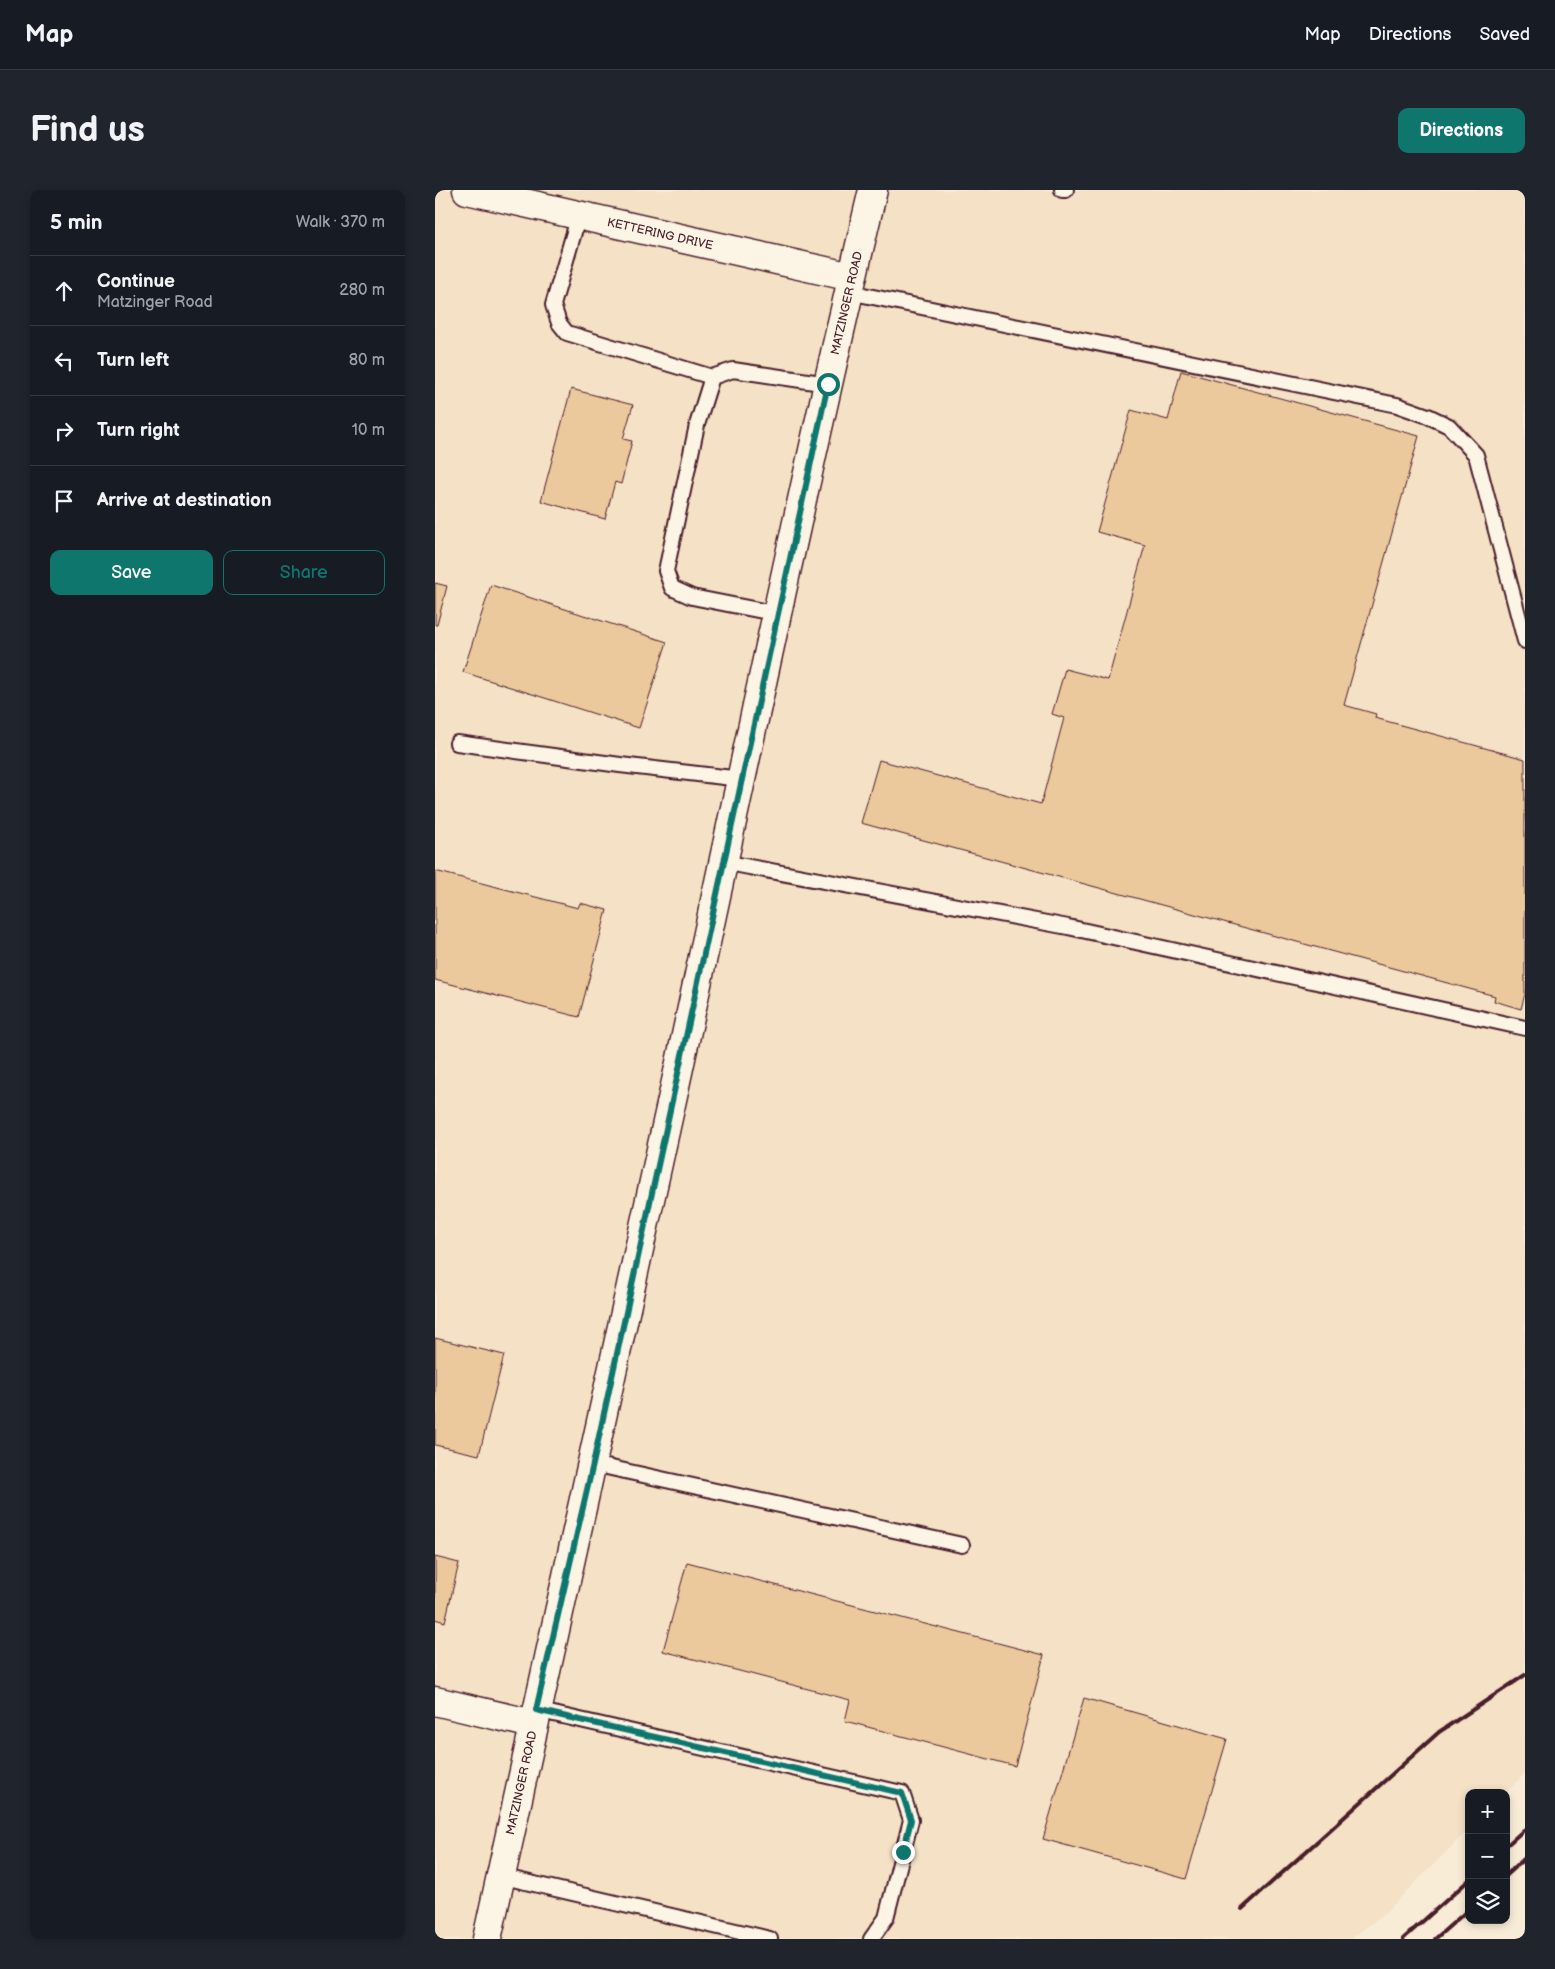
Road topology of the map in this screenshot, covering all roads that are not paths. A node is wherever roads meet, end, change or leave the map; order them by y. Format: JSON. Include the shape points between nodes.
{"nodes":[{"id":1,"x":467,"y":190,"type":"edge"},
{"id":2,"x":873,"y":190,"type":"edge"},
{"id":3,"x":1062,"y":190,"type":"edge"},
{"id":4,"x":1066,"y":190,"type":"edge"},
{"id":5,"x":579,"y":215,"type":"junction"},
{"id":6,"x":851,"y":285,"type":"junction"},
{"id":7,"x":712,"y":378,"type":"junction"},
{"id":8,"x":828,"y":384,"type":"junction"},
{"id":9,"x":778,"y":614,"type":"junction"},
{"id":10,"x":1525,"y":641,"type":"edge"},
{"id":11,"x":457,"y":744,"type":"dead end"},
{"id":12,"x":741,"y":779,"type":"junction"},
{"id":13,"x":723,"y":862,"type":"junction"},
{"id":14,"x":1525,"y":1028,"type":"edge"},
{"id":15,"x":593,"y":1464,"type":"junction"},
{"id":16,"x":963,"y":1545,"type":"dead end"},
{"id":17,"x":435,"y":1701,"type":"edge"},
{"id":18,"x":535,"y":1717,"type":"junction"},
{"id":19,"x":501,"y":1876,"type":"junction"},
{"id":20,"x":487,"y":1939,"type":"edge"},
{"id":21,"x":770,"y":1939,"type":"edge"},
{"id":22,"x":871,"y":1939,"type":"edge"}],
"edges":[{"from":1,"to":5,"type":"street","name":"KETTERING DRIVE"},
{"from":2,"to":6,"type":"street","name":"MATZINGER ROAD"},
{"from":3,"to":4,"type":"lane"},
{"from":5,"to":6,"type":"street","name":"KETTERING DRIVE"},
{"from":5,"to":7,"type":"lane","via":[[553,305],[559,323],[567,333]]},
{"from":6,"to":8,"type":"street","name":"MATZINGER ROAD"},
{"from":6,"to":10,"type":"lane","via":[[1397,405],[1449,426],[1476,455]]},
{"from":7,"to":8,"type":"lane","via":[[733,370]]},
{"from":7,"to":9,"type":"lane","via":[[697,425],[666,571],[672,588],[693,597]]},
{"from":8,"to":9,"type":"street","name":"MATZINGER ROAD"},
{"from":9,"to":12,"type":"street","name":"MATZINGER ROAD"},
{"from":11,"to":12,"type":"lane"},
{"from":12,"to":13,"type":"street","name":"MATZINGER ROAD"},
{"from":13,"to":14,"type":"lane","via":[[1068,927]]},
{"from":13,"to":15,"type":"street","name":"MATZINGER ROAD"},
{"from":15,"to":16,"type":"lane"},
{"from":15,"to":18,"type":"street","name":"MATZINGER ROAD"},
{"from":17,"to":18,"type":"street"},
{"from":18,"to":19,"type":"street","name":"MATZINGER ROAD"},
{"from":18,"to":22,"type":"lane","via":[[902,1793],[911,1820],[885,1918]]},
{"from":19,"to":20,"type":"street","name":"MATZINGER ROAD"},
{"from":19,"to":21,"type":"lane"}]}
